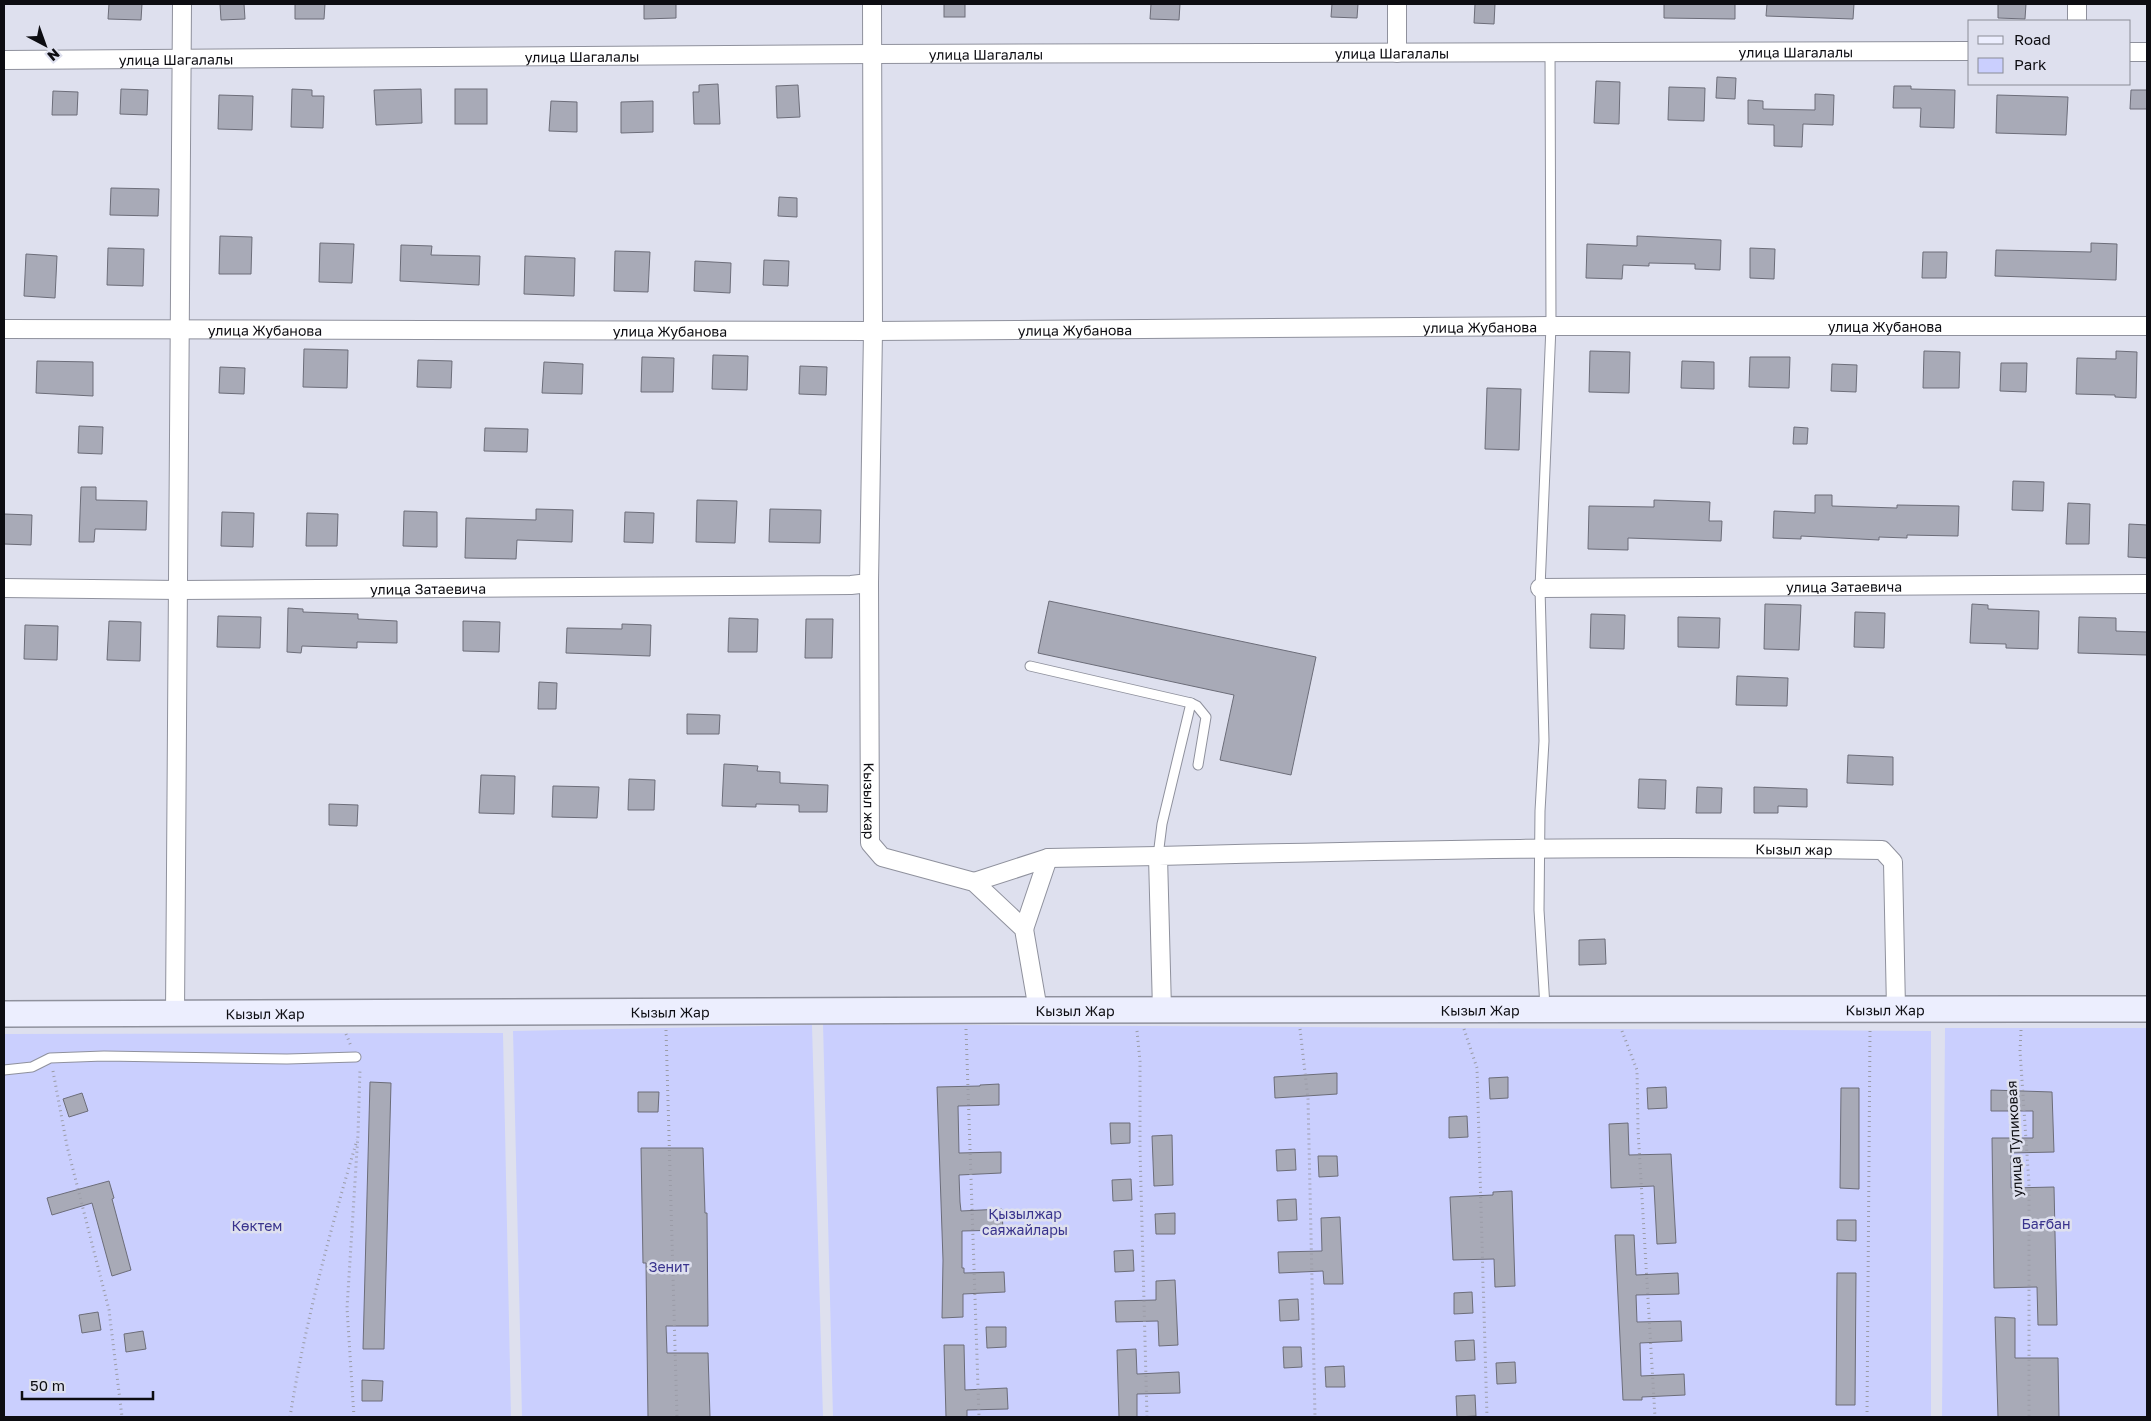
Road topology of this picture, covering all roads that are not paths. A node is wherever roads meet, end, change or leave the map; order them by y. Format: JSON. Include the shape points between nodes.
{"nodes":[{"id":1,"x":182,"y":4,"type":"edge"},
{"id":2,"x":872,"y":4,"type":"edge"},
{"id":3,"x":1397,"y":4,"type":"edge"},
{"id":4,"x":2076,"y":4,"type":"edge"},
{"id":5,"x":2077,"y":20,"type":"edge"},
{"id":6,"x":1968,"y":51,"type":"edge"},
{"id":7,"x":1550,"y":52,"type":"junction"},
{"id":8,"x":2131,"y":52,"type":"edge"},
{"id":9,"x":2147,"y":52,"type":"edge"},
{"id":10,"x":1398,"y":53,"type":"junction"},
{"id":11,"x":872,"y":54,"type":"junction"},
{"id":12,"x":4,"y":60,"type":"edge"},
{"id":13,"x":183,"y":60,"type":"junction"},
{"id":14,"x":1551,"y":326,"type":"junction"},
{"id":15,"x":2147,"y":326,"type":"edge"},
{"id":16,"x":4,"y":329,"type":"edge"},
{"id":17,"x":180,"y":329,"type":"junction"},
{"id":18,"x":873,"y":331,"type":"junction"},
{"id":19,"x":869,"y":583,"type":"junction"},
{"id":20,"x":2147,"y":584,"type":"edge"},
{"id":21,"x":4,"y":588,"type":"edge"},
{"id":22,"x":1540,"y":588,"type":"junction"},
{"id":23,"x":178,"y":590,"type":"junction"},
{"id":24,"x":1030,"y":666,"type":"dead end"},
{"id":25,"x":1191,"y":703,"type":"junction"},
{"id":26,"x":1198,"y":765,"type":"dead end"},
{"id":27,"x":1541,"y":847,"type":"junction"},
{"id":28,"x":1158,"y":856,"type":"junction"},
{"id":29,"x":1048,"y":858,"type":"junction"},
{"id":30,"x":974,"y":882,"type":"junction"},
{"id":31,"x":1024,"y":929,"type":"junction"},
{"id":32,"x":1896,"y":1009,"type":"junction"},
{"id":33,"x":2147,"y":1009,"type":"edge"},
{"id":34,"x":1038,"y":1010,"type":"junction"},
{"id":35,"x":1162,"y":1010,"type":"junction"},
{"id":36,"x":1545,"y":1010,"type":"junction"},
{"id":37,"x":4,"y":1014,"type":"edge"},
{"id":38,"x":175,"y":1014,"type":"junction"},
{"id":39,"x":356,"y":1057,"type":"road end"},
{"id":40,"x":4,"y":1070,"type":"edge"}],
"edges":[{"from":1,"to":13,"type":"street"},
{"from":2,"to":11,"type":"street","name":"Кызыл жар"},
{"from":3,"to":10,"type":"street"},
{"from":4,"to":5,"type":"street"},
{"from":6,"to":7,"type":"street","name":"улица Шагалалы"},
{"from":7,"to":10,"type":"street","name":"улица Шагалалы"},
{"from":7,"to":14,"type":"lane"},
{"from":8,"to":9,"type":"street"},
{"from":10,"to":11,"type":"street","name":"улица Шагалалы"},
{"from":11,"to":13,"type":"street","name":"улица Шагалалы"},
{"from":11,"to":18,"type":"street","name":"Кызыл жар"},
{"from":12,"to":13,"type":"street","name":"улица Шагалалы"},
{"from":13,"to":17,"type":"street"},
{"from":14,"to":15,"type":"street","name":"улица Жубанова"},
{"from":14,"to":18,"type":"street","name":"улица Жубанова"},
{"from":14,"to":22,"type":"lane"},
{"from":16,"to":17,"type":"street","name":"улица Жубанова"},
{"from":17,"to":18,"type":"street","name":"улица Жубанова"},
{"from":17,"to":23,"type":"street"},
{"from":18,"to":19,"type":"street","name":"Кызыл жар"},
{"from":19,"to":23,"type":"street","name":"улица Затаевича"},
{"from":19,"to":30,"type":"street","name":"Кызыл жар","via":[[870,843],[882,857]]},
{"from":20,"to":22,"type":"street","name":"улица Затаевича"},
{"from":21,"to":23,"type":"street","name":"улица Затаевича"},
{"from":22,"to":27,"type":"lane","via":[[1544,741]]},
{"from":23,"to":38,"type":"street"},
{"from":24,"to":25,"type":"lane"},
{"from":25,"to":26,"type":"lane","via":[[1206,717]]},
{"from":25,"to":28,"type":"lane","via":[[1162,824]]},
{"from":27,"to":28,"type":"street","name":"Кызыл жар"},
{"from":27,"to":32,"type":"street","name":"Кызыл жар","via":[[1882,850],[1893,862]]},
{"from":27,"to":36,"type":"lane","via":[[1540,910]]},
{"from":28,"to":29,"type":"street","name":"Кызыл жар"},
{"from":28,"to":35,"type":"street"},
{"from":29,"to":30,"type":"street","name":"Кызыл жар"},
{"from":29,"to":31,"type":"street"},
{"from":30,"to":31,"type":"street","name":"Кызыл жар"},
{"from":31,"to":34,"type":"street","name":"Кызыл жар"},
{"from":32,"to":33,"type":"main road","name":"Кызыл Жар"},
{"from":32,"to":36,"type":"main road","name":"Кызыл Жар"},
{"from":34,"to":35,"type":"main road","name":"Кызыл Жар"},
{"from":34,"to":38,"type":"main road","name":"Кызыл Жар"},
{"from":35,"to":36,"type":"main road","name":"Кызыл Жар"},
{"from":37,"to":38,"type":"main road","name":"Кызыл Жар"},
{"from":39,"to":40,"type":"lane","via":[[104,1056],[50,1058],[32,1067]]}]}
